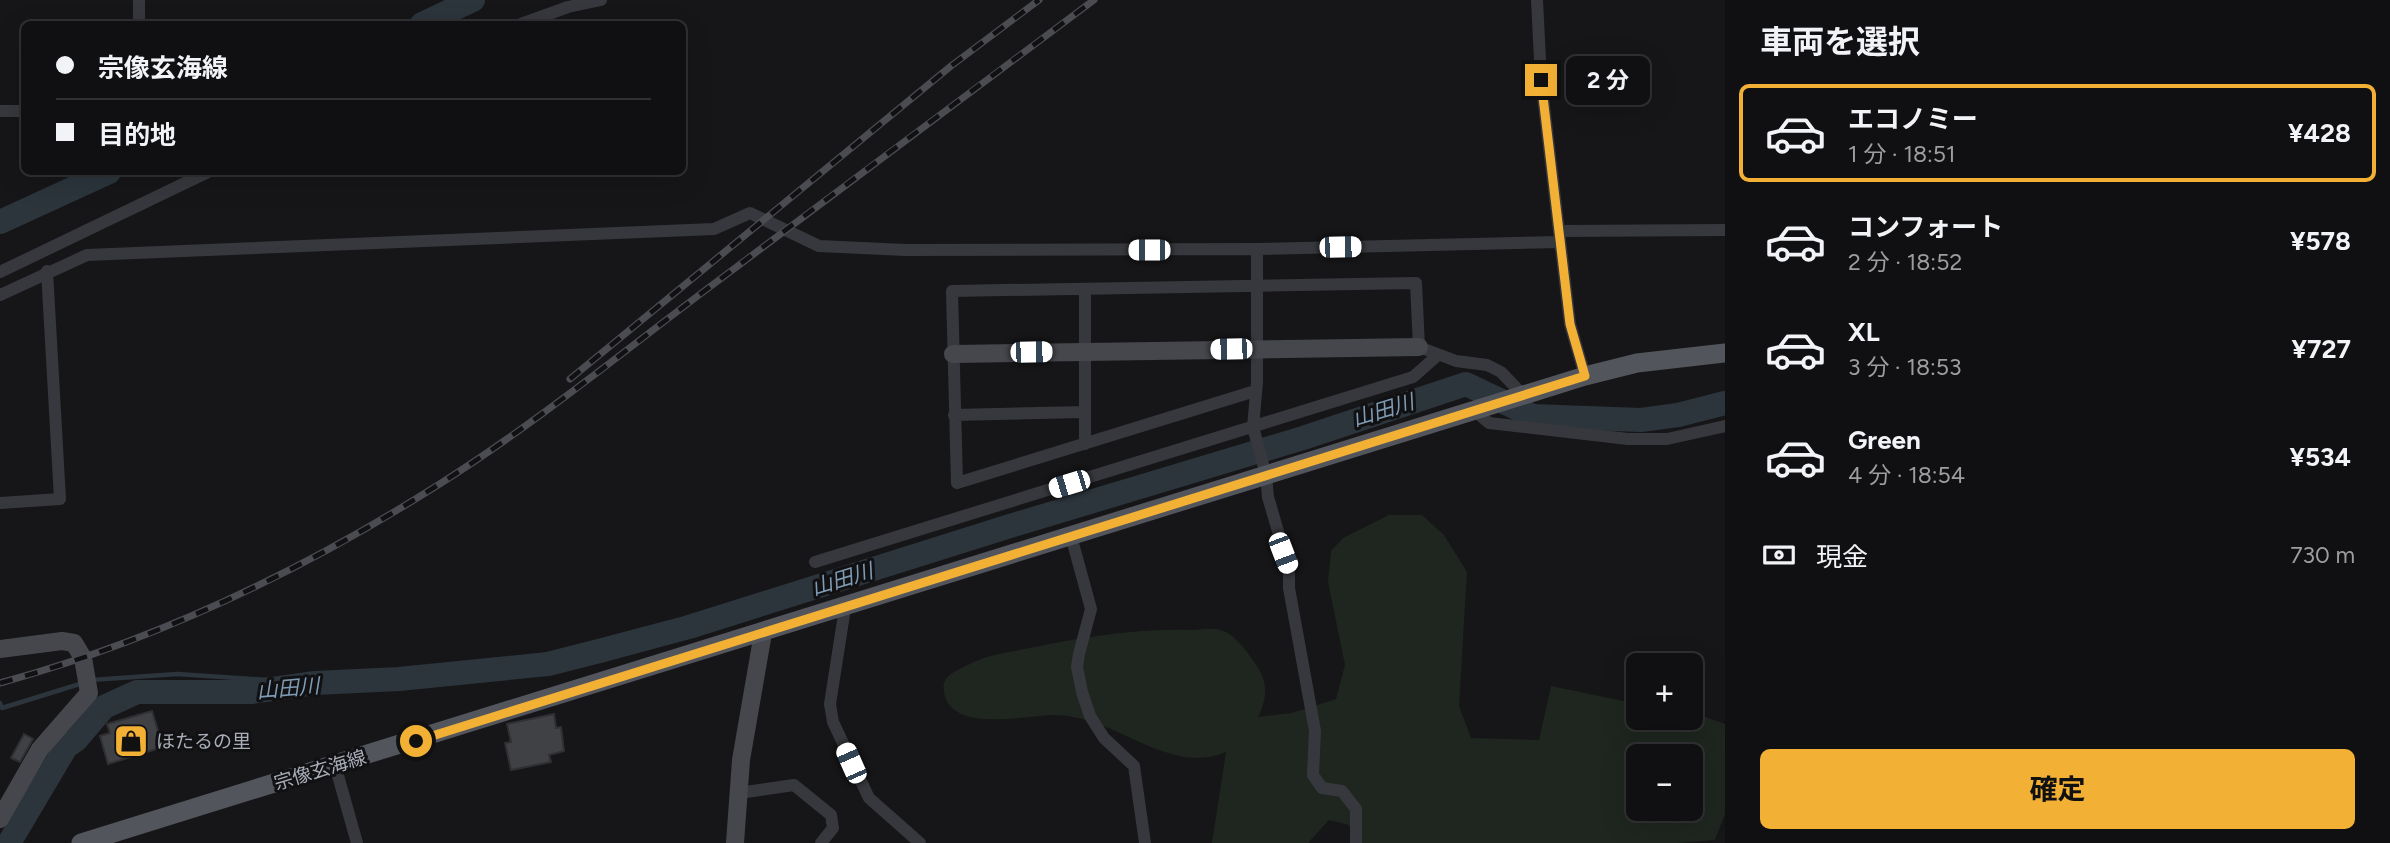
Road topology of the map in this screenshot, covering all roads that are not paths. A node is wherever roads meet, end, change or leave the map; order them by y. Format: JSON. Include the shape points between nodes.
{"nodes":[{"id":1,"x":139,"y":0,"type":"edge"},
{"id":2,"x":601,"y":0,"type":"edge"},
{"id":3,"x":1537,"y":0,"type":"edge"},
{"id":4,"x":139,"y":21,"type":"edge"},
{"id":5,"x":529,"y":21,"type":"edge"},
{"id":6,"x":0,"y":111,"type":"edge"},
{"id":7,"x":21,"y":111,"type":"edge"},
{"id":8,"x":202,"y":175,"type":"edge"},
{"id":9,"x":1725,"y":230,"type":"edge"},
{"id":10,"x":1560,"y":237,"type":"junction"},
{"id":11,"x":1257,"y":249,"type":"junction"},
{"id":12,"x":47,"y":271,"type":"junction"},
{"id":13,"x":0,"y":272,"type":"edge"},
{"id":14,"x":1257,"y":286,"type":"junction"},
{"id":15,"x":1085,"y":289,"type":"junction"},
{"id":16,"x":0,"y":295,"type":"edge"},
{"id":17,"x":1419,"y":347,"type":"junction"},
{"id":18,"x":1256,"y":349,"type":"junction"},
{"id":19,"x":1084,"y":352,"type":"junction"},
{"id":20,"x":1725,"y":352,"type":"edge"},
{"id":21,"x":953,"y":354,"type":"junction"},
{"id":22,"x":1438,"y":355,"type":"junction"},
{"id":23,"x":1585,"y":376,"type":"junction"},
{"id":24,"x":1255,"y":391,"type":"junction"},
{"id":25,"x":1523,"y":396,"type":"junction"},
{"id":26,"x":1475,"y":411,"type":"junction"},
{"id":27,"x":1084,"y":412,"type":"junction"},
{"id":28,"x":954,"y":415,"type":"junction"},
{"id":29,"x":1725,"y":426,"type":"edge"},
{"id":30,"x":1253,"y":427,"type":"junction"},
{"id":31,"x":1085,"y":444,"type":"junction"},
{"id":32,"x":1266,"y":475,"type":"junction"},
{"id":33,"x":0,"y":503,"type":"edge"},
{"id":34,"x":1071,"y":536,"type":"junction"},
{"id":35,"x":815,"y":562,"type":"dead end"},
{"id":36,"x":845,"y":608,"type":"junction"},
{"id":37,"x":763,"y":633,"type":"junction"},
{"id":38,"x":0,"y":649,"type":"edge"},
{"id":39,"x":335,"y":765,"type":"junction"},
{"id":40,"x":739,"y":793,"type":"junction"},
{"id":41,"x":0,"y":819,"type":"edge"},
{"id":42,"x":81,"y":843,"type":"edge"},
{"id":43,"x":357,"y":843,"type":"edge"},
{"id":44,"x":735,"y":843,"type":"edge"},
{"id":45,"x":821,"y":843,"type":"edge"},
{"id":46,"x":920,"y":843,"type":"edge"},
{"id":47,"x":1144,"y":843,"type":"edge"},
{"id":48,"x":1356,"y":843,"type":"edge"}],
"edges":[{"from":1,"to":4,"type":"street"},
{"from":2,"to":5,"type":"street"},
{"from":3,"to":10,"type":"street","via":[[1541,80]]},
{"from":6,"to":7,"type":"street"},
{"from":8,"to":13,"type":"street"},
{"from":9,"to":10,"type":"street"},
{"from":10,"to":11,"type":"street"},
{"from":10,"to":23,"type":"street","via":[[1570,324]]},
{"from":11,"to":12,"type":"street","via":[[819,246],[750,214],[713,229],[87,255]]},
{"from":11,"to":14,"type":"street"},
{"from":12,"to":16,"type":"street"},
{"from":12,"to":33,"type":"street","via":[[60,499]]},
{"from":14,"to":15,"type":"street"},
{"from":14,"to":17,"type":"street","via":[[1416,283]]},
{"from":14,"to":18,"type":"street"},
{"from":15,"to":19,"type":"street"},
{"from":15,"to":21,"type":"street","via":[[952,291]]},
{"from":17,"to":18,"type":"street"},
{"from":17,"to":22,"type":"street"},
{"from":18,"to":19,"type":"street"},
{"from":18,"to":24,"type":"street"},
{"from":19,"to":21,"type":"street"},
{"from":19,"to":27,"type":"street"},
{"from":20,"to":23,"type":"main road","name":"宗像玄海線","via":[[1637,363]]},
{"from":21,"to":28,"type":"street"},
{"from":22,"to":25,"type":"street","via":[[1488,365]]},
{"from":22,"to":30,"type":"street","via":[[1413,377]]},
{"from":23,"to":25,"type":"main road","name":"宗像玄海線"},
{"from":24,"to":30,"type":"street"},
{"from":24,"to":31,"type":"street"},
{"from":25,"to":26,"type":"main road","name":"宗像玄海線"},
{"from":26,"to":29,"type":"street","via":[[1489,423],[1628,439],[1667,439]]},
{"from":26,"to":32,"type":"main road","name":"宗像玄海線"},
{"from":27,"to":28,"type":"street"},
{"from":27,"to":31,"type":"street"},
{"from":28,"to":31,"type":"street","via":[[957,483]]},
{"from":30,"to":32,"type":"street"},
{"from":30,"to":35,"type":"street"},
{"from":32,"to":34,"type":"main road","name":"宗像玄海線"},
{"from":32,"to":48,"type":"street","via":[[1289,569],[1315,731],[1313,775],[1322,788],[1342,791],[1356,809]]},
{"from":34,"to":36,"type":"main road","name":"宗像玄海線"},
{"from":34,"to":47,"type":"street","via":[[1091,609],[1079,654],[1082,692],[1104,738],[1133,766]]},
{"from":36,"to":37,"type":"main road","name":"宗像玄海線"},
{"from":36,"to":46,"type":"street","via":[[830,704],[833,722],[869,798]]},
{"from":37,"to":39,"type":"main road","name":"宗像玄海線"},
{"from":37,"to":40,"type":"street"},
{"from":38,"to":41,"type":"street","via":[[74,643],[83,658],[89,692],[40,749]]},
{"from":39,"to":42,"type":"main road","name":"宗像玄海線"},
{"from":39,"to":43,"type":"street"},
{"from":40,"to":44,"type":"street"},
{"from":40,"to":45,"type":"street","via":[[794,785],[831,815],[833,828]]}]}
